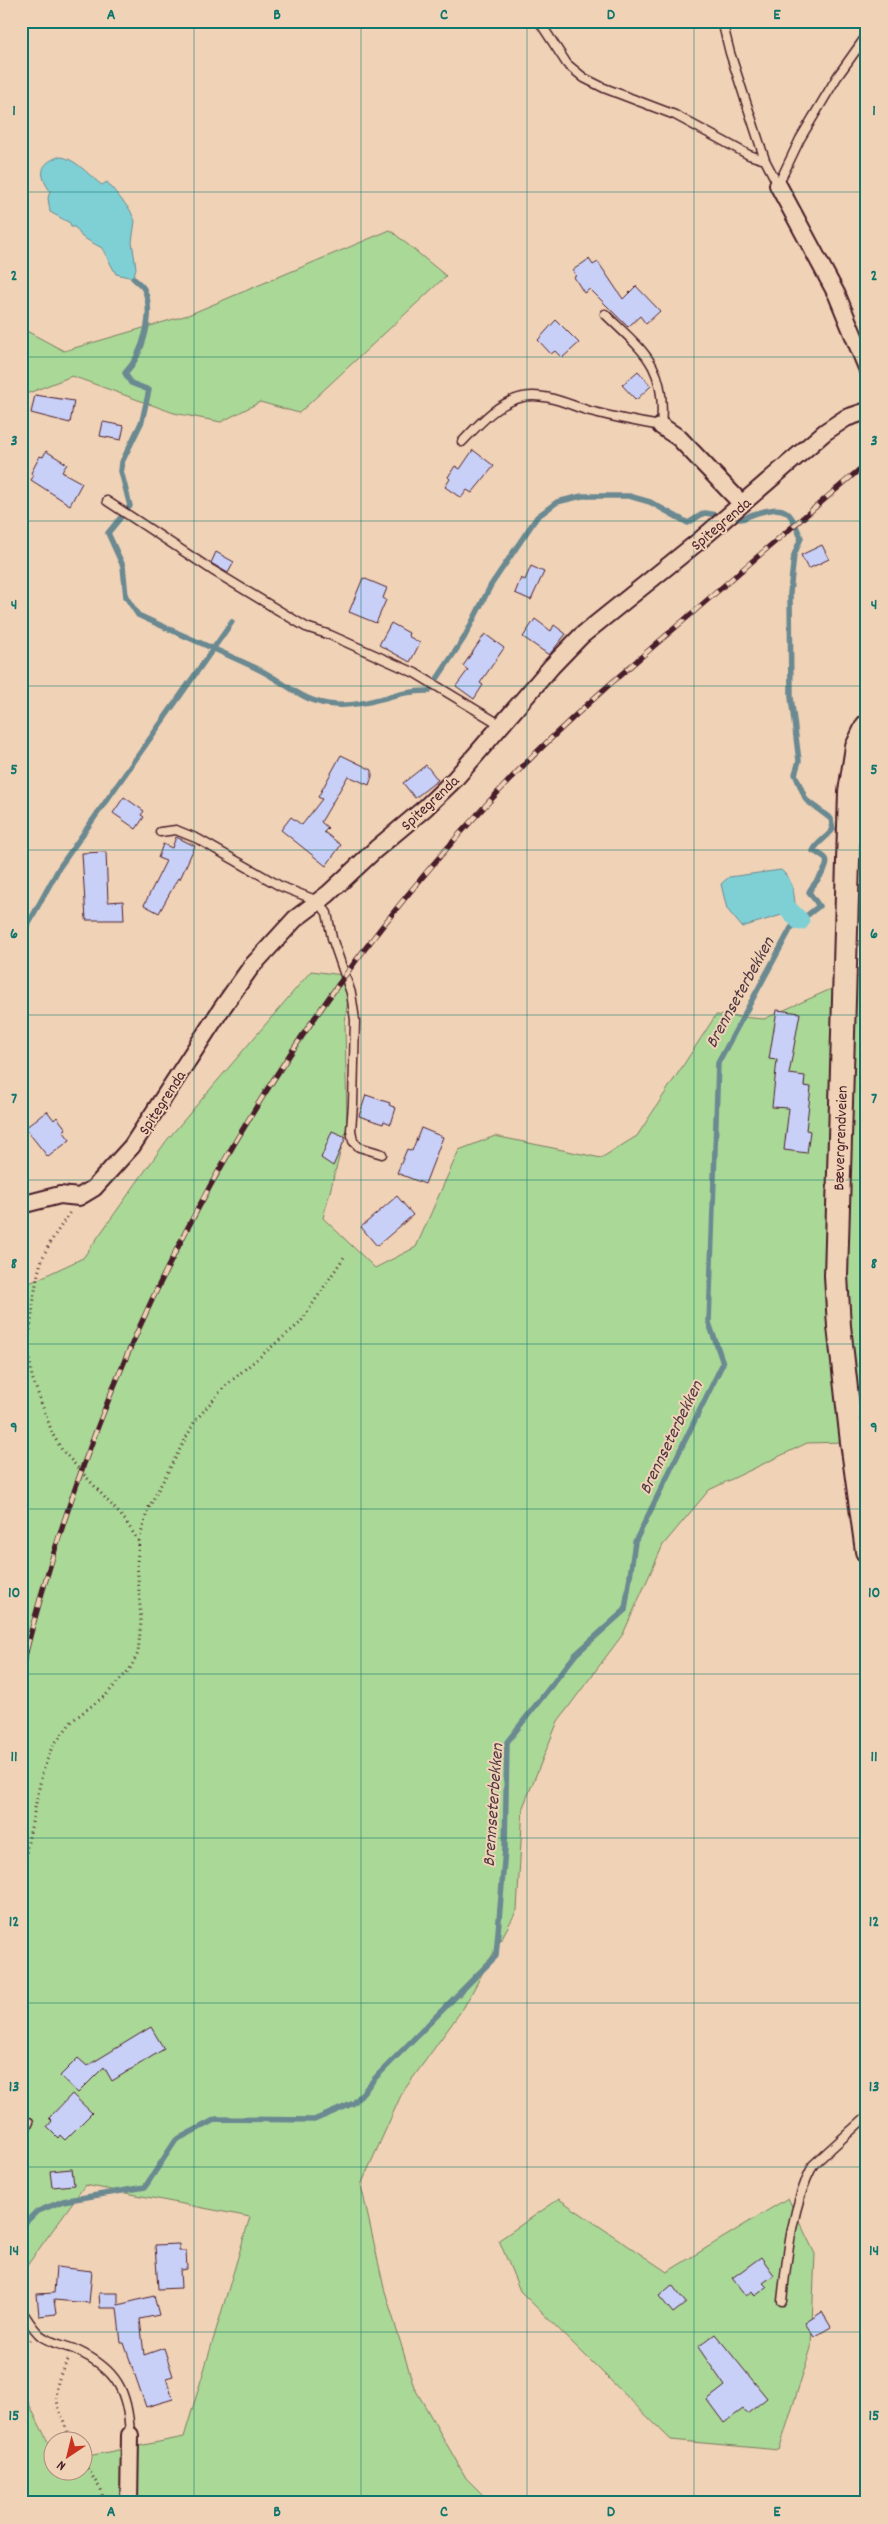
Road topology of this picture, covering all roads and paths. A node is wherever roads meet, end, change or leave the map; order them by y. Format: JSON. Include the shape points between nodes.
{"nodes":[{"id":1,"x":539,"y":21,"type":"edge"},
{"id":2,"x":722,"y":21,"type":"edge"},
{"id":3,"x":867,"y":34,"type":"edge"},
{"id":4,"x":765,"y":160,"type":"junction"},
{"id":5,"x":778,"y":185,"type":"junction"},
{"id":6,"x":605,"y":314,"type":"dead end"},
{"id":7,"x":867,"y":368,"type":"edge"},
{"id":8,"x":867,"y":411,"type":"edge"},
{"id":9,"x":661,"y":426,"type":"junction"},
{"id":10,"x":462,"y":442,"type":"dead end"},
{"id":11,"x":107,"y":501,"type":"dead end"},
{"id":12,"x":742,"y":504,"type":"junction"},
{"id":13,"x":501,"y":725,"type":"junction"},
{"id":14,"x":867,"y":726,"type":"edge"},
{"id":15,"x":160,"y":832,"type":"dead end"},
{"id":16,"x":318,"y":902,"type":"junction"},
{"id":17,"x":382,"y":1154,"type":"dead end"},
{"id":18,"x":79,"y":1197,"type":"junction"},
{"id":19,"x":21,"y":1205,"type":"edge"},
{"id":20,"x":344,"y":1257,"type":"dead end"},
{"id":21,"x":28,"y":1346,"type":"junction"},
{"id":22,"x":21,"y":1364,"type":"edge"},
{"id":23,"x":139,"y":1542,"type":"junction"},
{"id":24,"x":867,"y":1551,"type":"edge"},
{"id":25,"x":21,"y":1902,"type":"edge"},
{"id":26,"x":867,"y":2116,"type":"edge"},
{"id":27,"x":29,"y":2122,"type":"dead end"},
{"id":28,"x":21,"y":2138,"type":"edge"},
{"id":29,"x":782,"y":2301,"type":"dead end"},
{"id":30,"x":21,"y":2310,"type":"edge"},
{"id":31,"x":75,"y":2350,"type":"junction"},
{"id":32,"x":68,"y":2432,"type":"edge"},
{"id":33,"x":130,"y":2436,"type":"joint"},
{"id":34,"x":92,"y":2476,"type":"edge"},
{"id":35,"x":104,"y":2503,"type":"edge"},
{"id":36,"x":129,"y":2503,"type":"edge"}],
"edges":[{"from":1,"to":4,"type":"lane","via":[[567,64],[584,78],[675,115],[749,155]]},
{"from":2,"to":4,"type":"lane"},
{"from":3,"to":5,"type":"lane","via":[[800,139]]},
{"from":4,"to":5,"type":"lane"},
{"from":5,"to":7,"type":"street","via":[[837,295]]},
{"from":6,"to":9,"type":"lane","via":[[649,358],[656,370]]},
{"from":8,"to":12,"type":"street","name":"Spitegrenda","via":[[846,418],[825,432]]},
{"from":9,"to":10,"type":"lane","via":[[564,402],[523,397],[487,416]]},
{"from":9,"to":12,"type":"street","via":[[679,438]]},
{"from":11,"to":13,"type":"lane","via":[[306,627],[330,634],[415,673]]},
{"from":12,"to":13,"type":"street","name":"Spitegrenda","via":[[581,636]]},
{"from":13,"to":16,"type":"street","name":"Spitegrenda","via":[[455,779]]},
{"from":14,"to":24,"type":"main road","name":"Bævergrendveien","via":[[856,753],[850,792],[836,1248],[839,1326]]},
{"from":15,"to":16,"type":"lane","via":[[176,830],[198,839],[280,886]]},
{"from":16,"to":17,"type":"lane","via":[[327,913],[351,994],[355,1033],[353,1141],[359,1147]]},
{"from":16,"to":18,"type":"street","name":"Spitegrenda","via":[[295,919],[251,967],[132,1146],[94,1188]]},
{"from":18,"to":19,"type":"street","via":[[60,1195]]},
{"from":18,"to":21,"type":"path","via":[[44,1255]]},
{"from":20,"to":23,"type":"path","via":[[300,1323],[225,1386],[194,1422],[148,1509]]},
{"from":21,"to":22,"type":"path"},
{"from":21,"to":23,"type":"path","via":[[32,1377],[53,1435],[62,1450],[125,1520]]},
{"from":23,"to":25,"type":"path","via":[[141,1622],[138,1653],[130,1669],[106,1695],[74,1720],[52,1747],[42,1774],[27,1848]]},
{"from":26,"to":29,"type":"lane","via":[[813,2165],[807,2176],[790,2243]]},
{"from":27,"to":28,"type":"lane"},
{"from":30,"to":31,"type":"lane","via":[[47,2340]]},
{"from":31,"to":32,"type":"path","via":[[57,2381],[55,2396]]},
{"from":31,"to":33,"type":"lane","via":[[99,2362],[117,2380],[128,2406]]},
{"from":33,"to":36,"type":"street"},
{"from":34,"to":35,"type":"path","via":[[101,2490]]}]}
